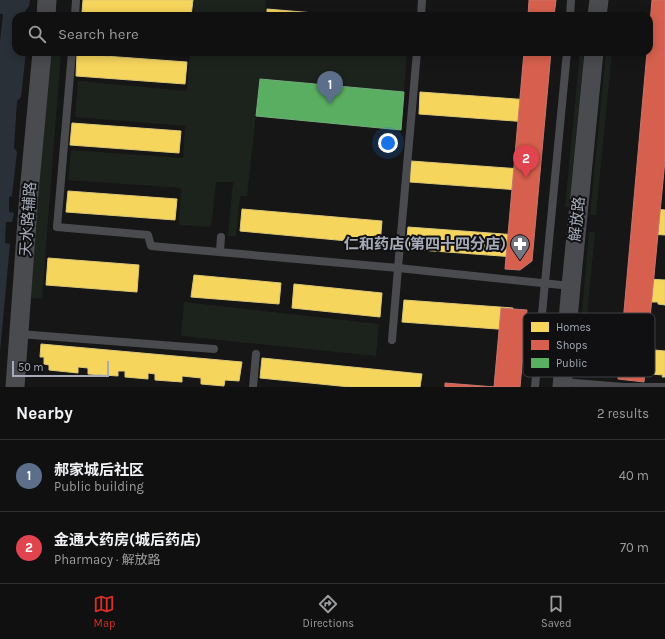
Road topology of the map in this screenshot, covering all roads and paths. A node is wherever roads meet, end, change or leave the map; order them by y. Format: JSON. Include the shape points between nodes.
{"nodes":[{"id":1,"x":47,"y":0,"type":"edge"},
{"id":2,"x":76,"y":0,"type":"edge"},
{"id":3,"x":422,"y":0,"type":"edge"},
{"id":4,"x":572,"y":0,"type":"edge"},
{"id":5,"x":599,"y":0,"type":"edge"},
{"id":6,"x":46,"y":12,"type":"edge"},
{"id":7,"x":75,"y":12,"type":"edge"},
{"id":8,"x":421,"y":12,"type":"edge"},
{"id":9,"x":570,"y":12,"type":"edge"},
{"id":10,"x":598,"y":12,"type":"edge"},
{"id":11,"x":42,"y":56,"type":"edge"},
{"id":12,"x":72,"y":56,"type":"edge"},
{"id":13,"x":417,"y":56,"type":"edge"},
{"id":14,"x":566,"y":56,"type":"edge"},
{"id":15,"x":594,"y":56,"type":"edge"},
{"id":16,"x":221,"y":237,"type":"dead end"},
{"id":17,"x":220,"y":251,"type":"junction"},
{"id":18,"x":398,"y":268,"type":"junction"},
{"id":19,"x":544,"y":284,"type":"junction"},
{"id":20,"x":571,"y":286,"type":"junction"},
{"id":21,"x":541,"y":313,"type":"edge"},
{"id":22,"x":569,"y":313,"type":"edge"},
{"id":23,"x":19,"y":334,"type":"junction"},
{"id":24,"x":392,"y":340,"type":"dead end"},
{"id":25,"x":214,"y":349,"type":"dead end"},
{"id":26,"x":256,"y":354,"type":"dead end"},
{"id":27,"x":535,"y":377,"type":"edge"},
{"id":28,"x":563,"y":384,"type":"edge"},
{"id":29,"x":15,"y":387,"type":"edge"},
{"id":30,"x":253,"y":387,"type":"edge"},
{"id":31,"x":534,"y":387,"type":"edge"},
{"id":32,"x":665,"y":387,"type":"edge"}],
"edges":[{"from":1,"to":6,"type":"street"},
{"from":2,"to":7,"type":"lane"},
{"from":3,"to":8,"type":"lane"},
{"from":4,"to":9,"type":"lane"},
{"from":5,"to":10,"type":"street"},
{"from":11,"to":23,"type":"street","name":"天水路辅路"},
{"from":12,"to":17,"type":"lane","via":[[57,226],[148,235],[151,246]]},
{"from":13,"to":18,"type":"lane"},
{"from":14,"to":19,"type":"lane"},
{"from":15,"to":20,"type":"street","name":"解放路"},
{"from":16,"to":17,"type":"lane"},
{"from":17,"to":18,"type":"lane"},
{"from":18,"to":19,"type":"lane"},
{"from":18,"to":24,"type":"lane"},
{"from":19,"to":20,"type":"lane"},
{"from":19,"to":21,"type":"lane"},
{"from":20,"to":22,"type":"street","name":"解放路"},
{"from":23,"to":25,"type":"lane"},
{"from":23,"to":29,"type":"street","name":"天水路辅路"},
{"from":26,"to":30,"type":"lane"},
{"from":27,"to":31,"type":"lane"},
{"from":28,"to":32,"type":"lane"}]}
